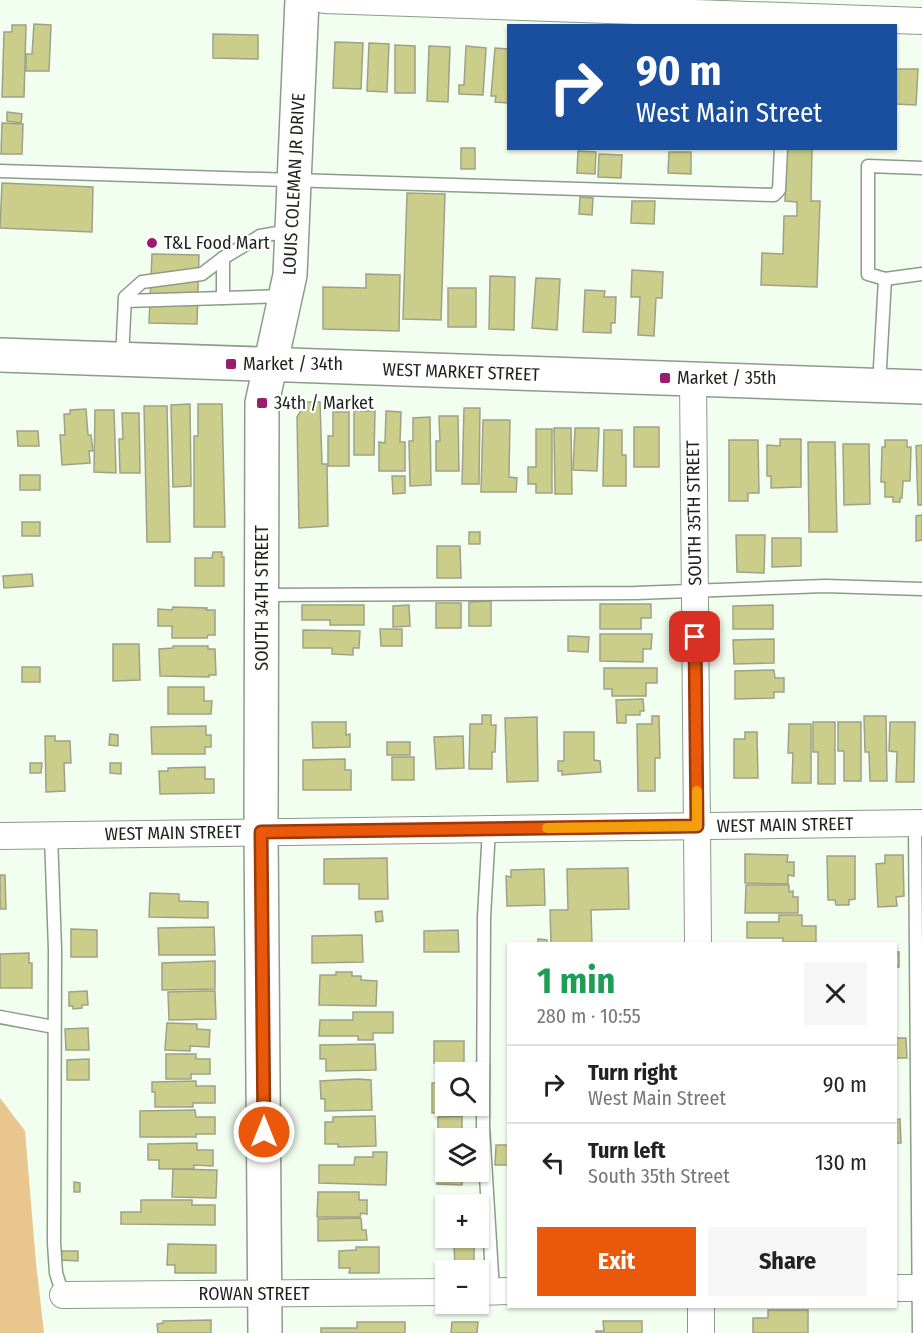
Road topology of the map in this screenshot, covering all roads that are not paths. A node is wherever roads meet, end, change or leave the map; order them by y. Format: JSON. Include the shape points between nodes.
{"nodes":[{"id":1,"x":302,"y":0,"type":"edge"},
{"id":2,"x":324,"y":0,"type":"edge"},
{"id":3,"x":494,"y":3,"type":"edge"},
{"id":4,"x":785,"y":21,"type":"edge"},
{"id":5,"x":922,"y":21,"type":"edge"},
{"id":6,"x":781,"y":150,"type":"edge"},
{"id":7,"x":922,"y":168,"type":"edge"},
{"id":8,"x":0,"y":171,"type":"edge"},
{"id":9,"x":296,"y":181,"type":"junction"},
{"id":10,"x":293,"y":231,"type":"junction"},
{"id":11,"x":223,"y":258,"type":"junction"},
{"id":12,"x":922,"y":274,"type":"edge"},
{"id":13,"x":885,"y":279,"type":"junction"},
{"id":14,"x":285,"y":296,"type":"junction"},
{"id":15,"x":222,"y":298,"type":"junction"},
{"id":16,"x":125,"y":301,"type":"junction"},
{"id":17,"x":0,"y":355,"type":"edge"},
{"id":18,"x":122,"y":359,"type":"junction"},
{"id":19,"x":269,"y":365,"type":"junction"},
{"id":20,"x":693,"y":380,"type":"junction"},
{"id":21,"x":879,"y":386,"type":"junction"},
{"id":22,"x":922,"y":387,"type":"edge"},
{"id":23,"x":922,"y":589,"type":"edge"},
{"id":24,"x":695,"y":590,"type":"junction"},
{"id":25,"x":262,"y":595,"type":"junction"},
{"id":26,"x":918,"y":823,"type":"edge"},
{"id":27,"x":697,"y":826,"type":"junction"},
{"id":28,"x":489,"y":829,"type":"junction"},
{"id":29,"x":261,"y":832,"type":"junction"},
{"id":30,"x":51,"y":835,"type":"junction"},
{"id":31,"x":0,"y":836,"type":"edge"},
{"id":32,"x":698,"y":942,"type":"edge"},
{"id":33,"x":0,"y":1017,"type":"edge"},
{"id":34,"x":54,"y":1027,"type":"junction"},
{"id":35,"x":912,"y":1288,"type":"edge"},
{"id":36,"x":435,"y":1292,"type":"edge"},
{"id":37,"x":493,"y":1292,"type":"edge"},
{"id":38,"x":265,"y":1294,"type":"junction"},
{"id":39,"x":63,"y":1295,"type":"joint"},
{"id":40,"x":701,"y":1308,"type":"edge"},
{"id":41,"x":266,"y":1333,"type":"edge"},
{"id":42,"x":701,"y":1333,"type":"edge"},
{"id":43,"x":919,"y":1333,"type":"edge"}],
"edges":[{"from":1,"to":9,"type":"street","name":"LOUIS COLEMAN JR DRIVE"},
{"from":2,"to":3,"type":"street"},
{"from":3,"to":4,"type":"street"},
{"from":4,"to":5,"type":"street"},
{"from":6,"to":9,"type":"lane","via":[[779,190],[774,195]]},
{"from":7,"to":13,"type":"lane","via":[[868,166],[868,274]]},
{"from":8,"to":9,"type":"lane"},
{"from":9,"to":10,"type":"street","name":"LOUIS COLEMAN JR DRIVE"},
{"from":10,"to":11,"type":"lane","via":[[260,236]]},
{"from":10,"to":14,"type":"street","name":"LOUIS COLEMAN JR DRIVE"},
{"from":11,"to":15,"type":"lane"},
{"from":11,"to":16,"type":"lane","via":[[202,274],[142,282]]},
{"from":12,"to":13,"type":"lane"},
{"from":13,"to":21,"type":"lane"},
{"from":14,"to":15,"type":"lane"},
{"from":14,"to":19,"type":"street","name":"LOUIS COLEMAN JR DRIVE"},
{"from":15,"to":16,"type":"lane"},
{"from":16,"to":18,"type":"lane"},
{"from":17,"to":18,"type":"street","name":"WEST MARKET STREET"},
{"from":18,"to":19,"type":"street","name":"WEST MARKET STREET"},
{"from":19,"to":20,"type":"street","name":"WEST MARKET STREET"},
{"from":19,"to":25,"type":"street","name":"SOUTH 34TH STREET","via":[[262,403]]},
{"from":20,"to":21,"type":"street","name":"WEST MARKET STREET"},
{"from":20,"to":24,"type":"street","name":"SOUTH 35TH STREET"},
{"from":21,"to":22,"type":"street","name":"WEST MARKET STREET"},
{"from":23,"to":24,"type":"lane","via":[[825,586]]},
{"from":24,"to":25,"type":"lane"},
{"from":24,"to":27,"type":"street","name":"SOUTH 35TH STREET"},
{"from":25,"to":29,"type":"street","name":"SOUTH 34TH STREET"},
{"from":26,"to":27,"type":"street","name":"WEST MAIN STREET"},
{"from":26,"to":35,"type":"lane"},
{"from":27,"to":28,"type":"street","name":"WEST MAIN STREET"},
{"from":27,"to":32,"type":"street","name":"SOUTH 35TH STREET"},
{"from":28,"to":29,"type":"street","name":"WEST MAIN STREET"},
{"from":28,"to":37,"type":"lane","via":[[484,917],[483,1127]]},
{"from":29,"to":30,"type":"street","name":"WEST MAIN STREET"},
{"from":29,"to":38,"type":"street","name":"SOUTH 34TH STREET"},
{"from":30,"to":31,"type":"street","name":"WEST MAIN STREET"},
{"from":30,"to":34,"type":"lane"},
{"from":33,"to":34,"type":"lane"},
{"from":34,"to":39,"type":"lane","via":[[54,1243],[56,1273]]},
{"from":35,"to":43,"type":"lane"},
{"from":36,"to":38,"type":"street","name":"ROWAN STREET"},
{"from":38,"to":39,"type":"street","name":"ROWAN STREET"},
{"from":38,"to":41,"type":"street","name":"SOUTH 34TH STREET"},
{"from":40,"to":42,"type":"street"}]}
